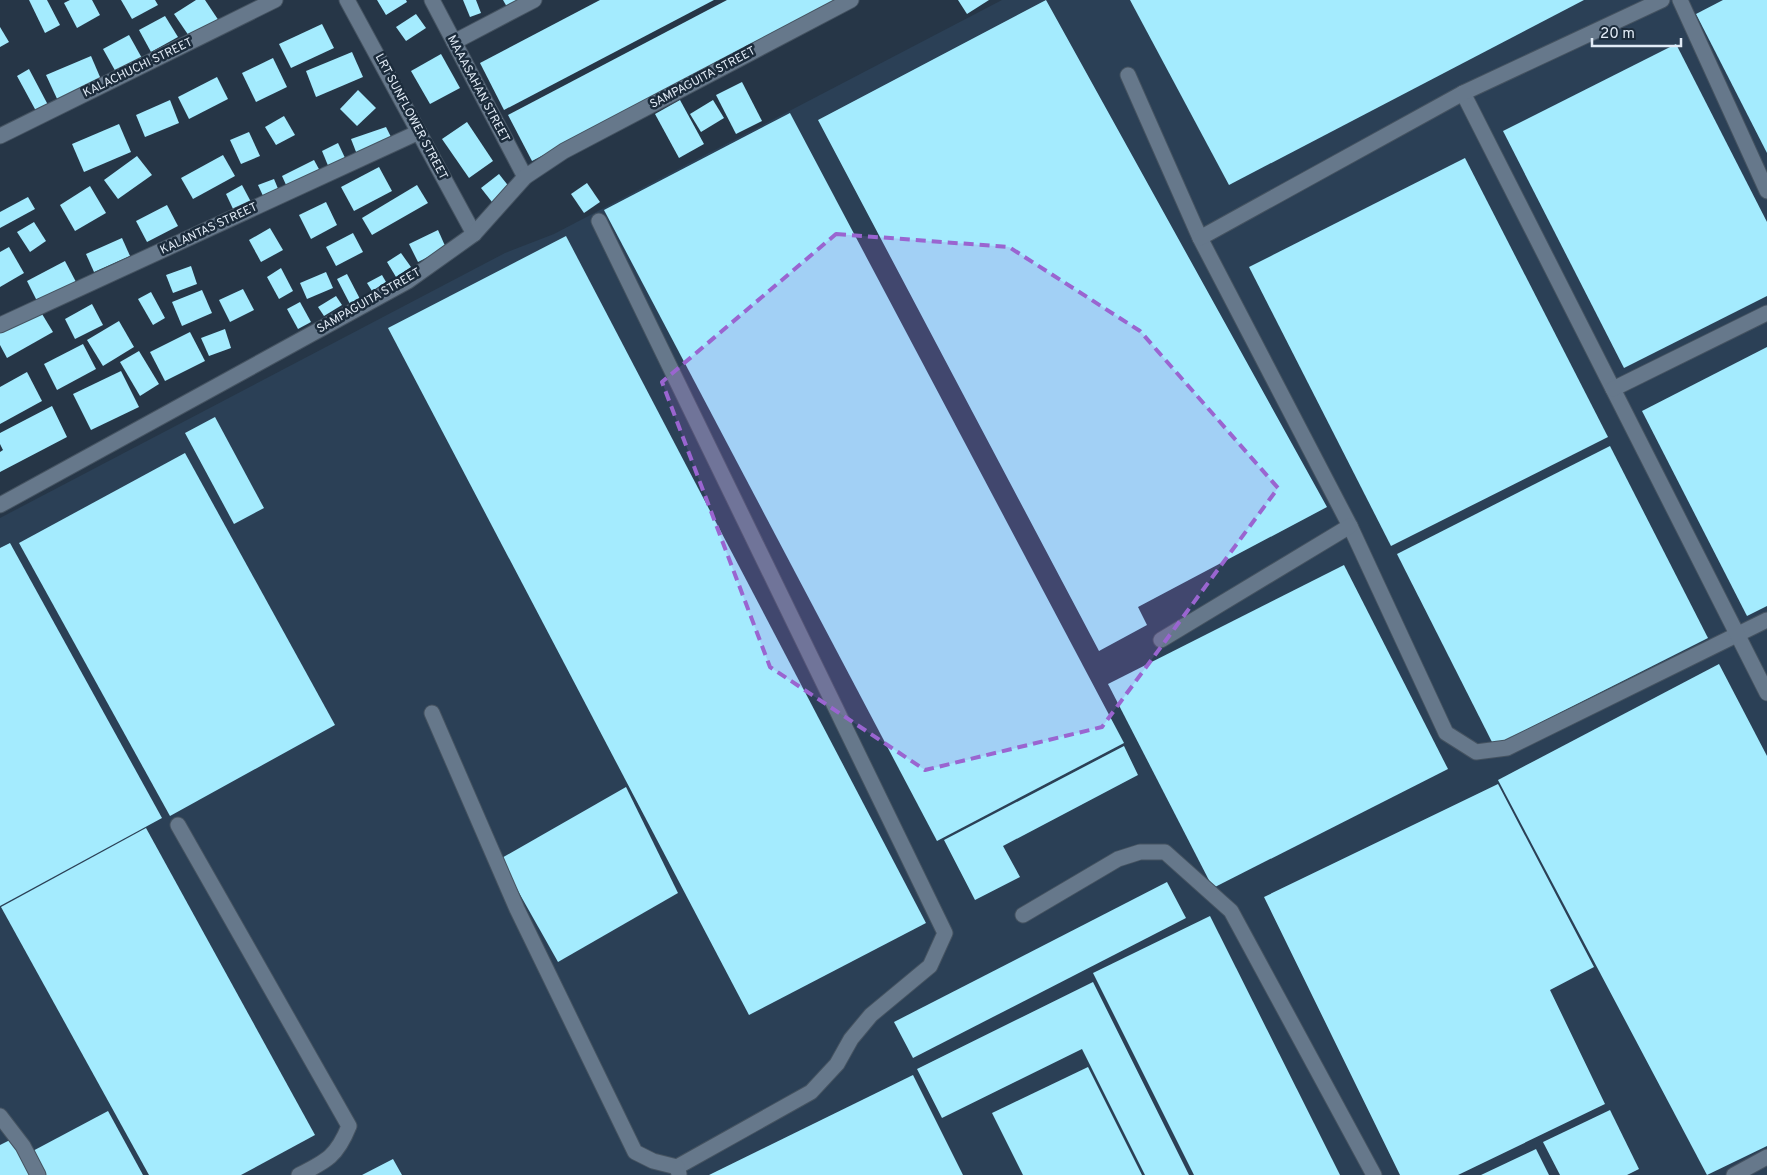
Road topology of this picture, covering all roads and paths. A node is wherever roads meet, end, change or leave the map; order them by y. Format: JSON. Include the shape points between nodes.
{"nodes":[{"id":1,"x":276,"y":0,"type":"edge"},
{"id":2,"x":347,"y":0,"type":"edge"},
{"id":3,"x":432,"y":0,"type":"edge"},
{"id":4,"x":534,"y":0,"type":"edge"},
{"id":5,"x":851,"y":0,"type":"edge"},
{"id":6,"x":1662,"y":0,"type":"edge"},
{"id":7,"x":1680,"y":0,"type":"edge"},
{"id":8,"x":454,"y":42,"type":"junction"},
{"id":9,"x":1128,"y":74,"type":"dead end"},
{"id":10,"x":1463,"y":93,"type":"junction"},
{"id":11,"x":419,"y":132,"type":"junction"},
{"id":12,"x":0,"y":136,"type":"edge"},
{"id":13,"x":525,"y":177,"type":"junction"},
{"id":14,"x":1767,"y":191,"type":"edge"},
{"id":15,"x":599,"y":221,"type":"dead end"},
{"id":16,"x":474,"y":234,"type":"junction"},
{"id":17,"x":1200,"y":238,"type":"junction"},
{"id":18,"x":1767,"y":313,"type":"edge"},
{"id":19,"x":0,"y":326,"type":"edge"},
{"id":20,"x":1613,"y":389,"type":"junction"},
{"id":21,"x":0,"y":505,"type":"edge"},
{"id":22,"x":1350,"y":526,"type":"junction"},
{"id":23,"x":1767,"y":620,"type":"edge"},
{"id":24,"x":1737,"y":635,"type":"junction"},
{"id":25,"x":1161,"y":640,"type":"dead end"},
{"id":26,"x":1767,"y":693,"type":"edge"},
{"id":27,"x":432,"y":713,"type":"dead end"},
{"id":28,"x":178,"y":824,"type":"dead end"},
{"id":29,"x":1023,"y":915,"type":"dead end"},
{"id":30,"x":0,"y":1116,"type":"edge"},
{"id":31,"x":1767,"y":1157,"type":"edge"},
{"id":32,"x":678,"y":1171,"type":"edge"},
{"id":33,"x":38,"y":1175,"type":"edge"},
{"id":34,"x":299,"y":1175,"type":"edge"},
{"id":35,"x":1374,"y":1175,"type":"edge"},
{"id":36,"x":1734,"y":1175,"type":"edge"}],
"edges":[{"from":1,"to":12,"type":"street","name":"KALACHUCHI STREET"},
{"from":2,"to":11,"type":"street","name":"LRT SUNFLOWER STREET"},
{"from":3,"to":8,"type":"street","name":"MAAASAHAN STREET"},
{"from":4,"to":8,"type":"street"},
{"from":5,"to":13,"type":"street","name":"SAMPAGUITA STREET","via":[[564,151]]},
{"from":6,"to":10,"type":"street"},
{"from":7,"to":14,"type":"street"},
{"from":8,"to":13,"type":"street","name":"MAAASAHAN STREET"},
{"from":9,"to":17,"type":"street"},
{"from":10,"to":17,"type":"street"},
{"from":10,"to":20,"type":"street"},
{"from":11,"to":16,"type":"street","name":"LRT SUNFLOWER STREET"},
{"from":11,"to":19,"type":"street","name":"KALANTAS STREET"},
{"from":13,"to":16,"type":"street","name":"SAMPAGUITA STREET"},
{"from":15,"to":32,"type":"street","via":[[945,933],[930,966],[871,1015],[851,1039],[837,1064],[811,1092]]},
{"from":16,"to":21,"type":"street","name":"SAMPAGUITA STREET","via":[[408,281]]},
{"from":17,"to":22,"type":"street"},
{"from":18,"to":20,"type":"street"},
{"from":20,"to":24,"type":"street"},
{"from":22,"to":24,"type":"street","via":[[1446,733],[1476,752],[1507,748]]},
{"from":22,"to":25,"type":"street"},
{"from":23,"to":24,"type":"street"},
{"from":24,"to":26,"type":"street"},
{"from":27,"to":32,"type":"street","via":[[517,909],[636,1152]]},
{"from":28,"to":34,"type":"street","via":[[349,1126],[341,1148]]},
{"from":29,"to":35,"type":"street","via":[[1118,859],[1140,852],[1165,852],[1231,911]]},
{"from":30,"to":33,"type":"street","via":[[23,1146]]},
{"from":31,"to":36,"type":"street"}]}
